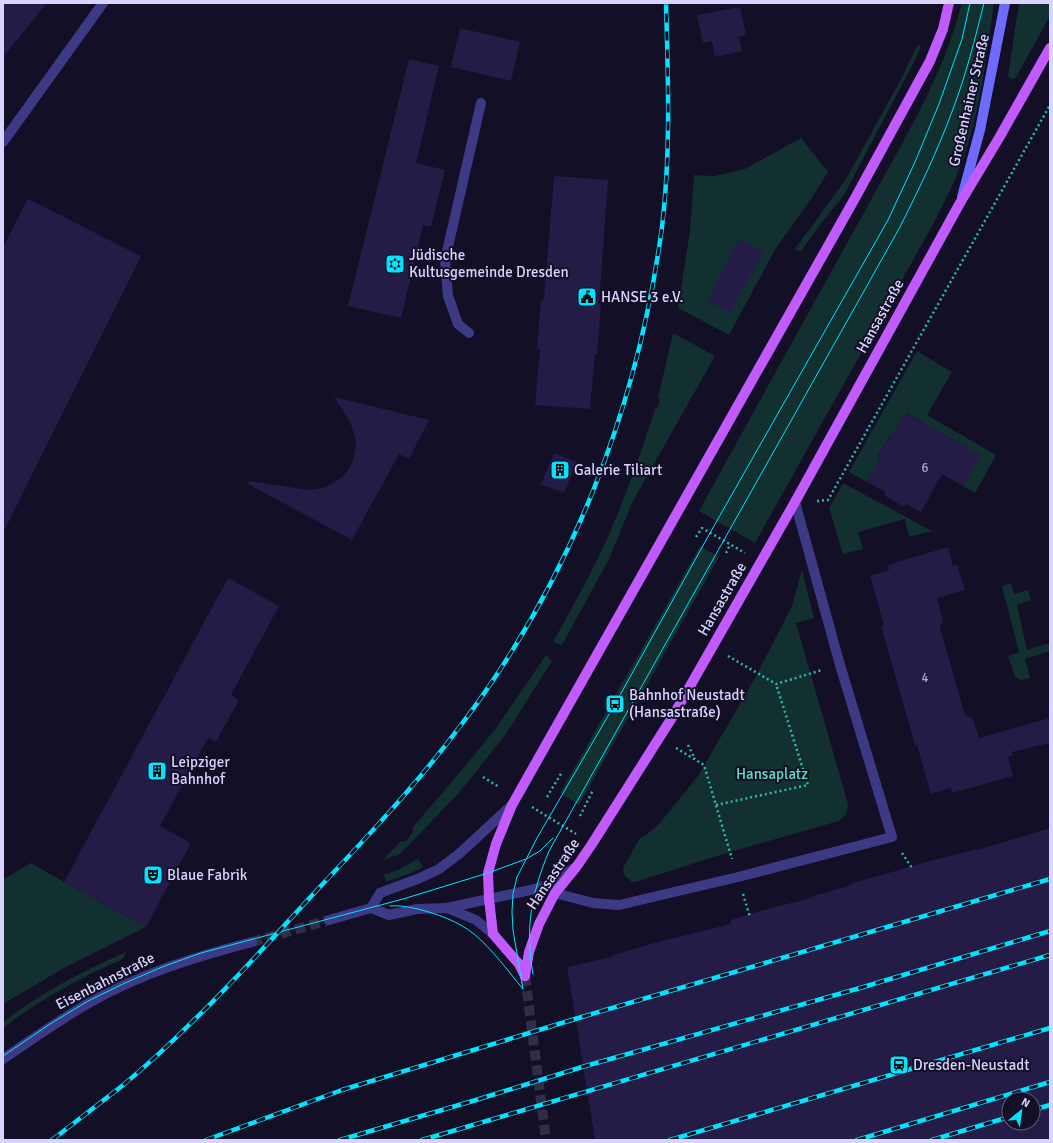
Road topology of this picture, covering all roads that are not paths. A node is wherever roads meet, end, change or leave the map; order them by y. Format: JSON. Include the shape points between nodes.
{"nodes":[{"id":1,"x":103,"y":3,"type":"edge"},
{"id":2,"x":949,"y":3,"type":"edge"},
{"id":3,"x":1005,"y":3,"type":"edge"},
{"id":4,"x":1050,"y":48,"type":"edge"},
{"id":5,"x":481,"y":103,"type":"dead end"},
{"id":6,"x":3,"y":142,"type":"edge"},
{"id":7,"x":960,"y":203,"type":"junction"},
{"id":8,"x":469,"y":333,"type":"dead end"},
{"id":9,"x":795,"y":502,"type":"junction"},
{"id":10,"x":512,"y":805,"type":"junction"},
{"id":11,"x":577,"y":866,"type":"junction"},
{"id":12,"x":555,"y":893,"type":"junction"},
{"id":13,"x":489,"y":899,"type":"junction"},
{"id":14,"x":372,"y":908,"type":"junction"},
{"id":15,"x":447,"y":908,"type":"junction"},
{"id":16,"x":329,"y":920,"type":"tunnel mouth"},
{"id":17,"x":493,"y":934,"type":"junction"},
{"id":18,"x":252,"y":942,"type":"tunnel mouth"},
{"id":19,"x":3,"y":1059,"type":"edge"}],
"edges":[{"from":1,"to":6,"type":"street"},
{"from":2,"to":10,"type":"main road","via":[[943,29],[930,61]]},
{"from":3,"to":7,"type":"main road","name":"Großenhainer Straße","via":[[980,130]]},
{"from":4,"to":7,"type":"main road","name":"Hansastraße"},
{"from":5,"to":8,"type":"street","via":[[445,260],[448,296],[458,324]]},
{"from":7,"to":9,"type":"main road","name":"Hansastraße"},
{"from":9,"to":11,"type":"main road","name":"Hansastraße","via":[[673,716]]},
{"from":9,"to":12,"type":"street","via":[[840,665],[892,837],[619,905],[593,903]]},
{"from":10,"to":13,"type":"main road","via":[[496,844],[488,873]]},
{"from":10,"to":14,"type":"street","via":[[439,869],[380,893]]},
{"from":11,"to":12,"type":"main road","name":"Hansastraße"},
{"from":11,"to":13,"type":"street","via":[[553,883]]},
{"from":12,"to":17,"type":"main road","name":"Hansastraße","via":[[539,924],[529,952],[525,976],[519,964]]},
{"from":13,"to":15,"type":"street"},
{"from":13,"to":17,"type":"main road"},
{"from":14,"to":15,"type":"street","via":[[389,915],[417,909]]},
{"from":14,"to":16,"type":"street"},
{"from":15,"to":17,"type":"street","via":[[476,920]]},
{"from":18,"to":19,"type":"street","name":"Eisenbahnstraße","via":[[162,968],[125,985],[50,1026]]}]}
